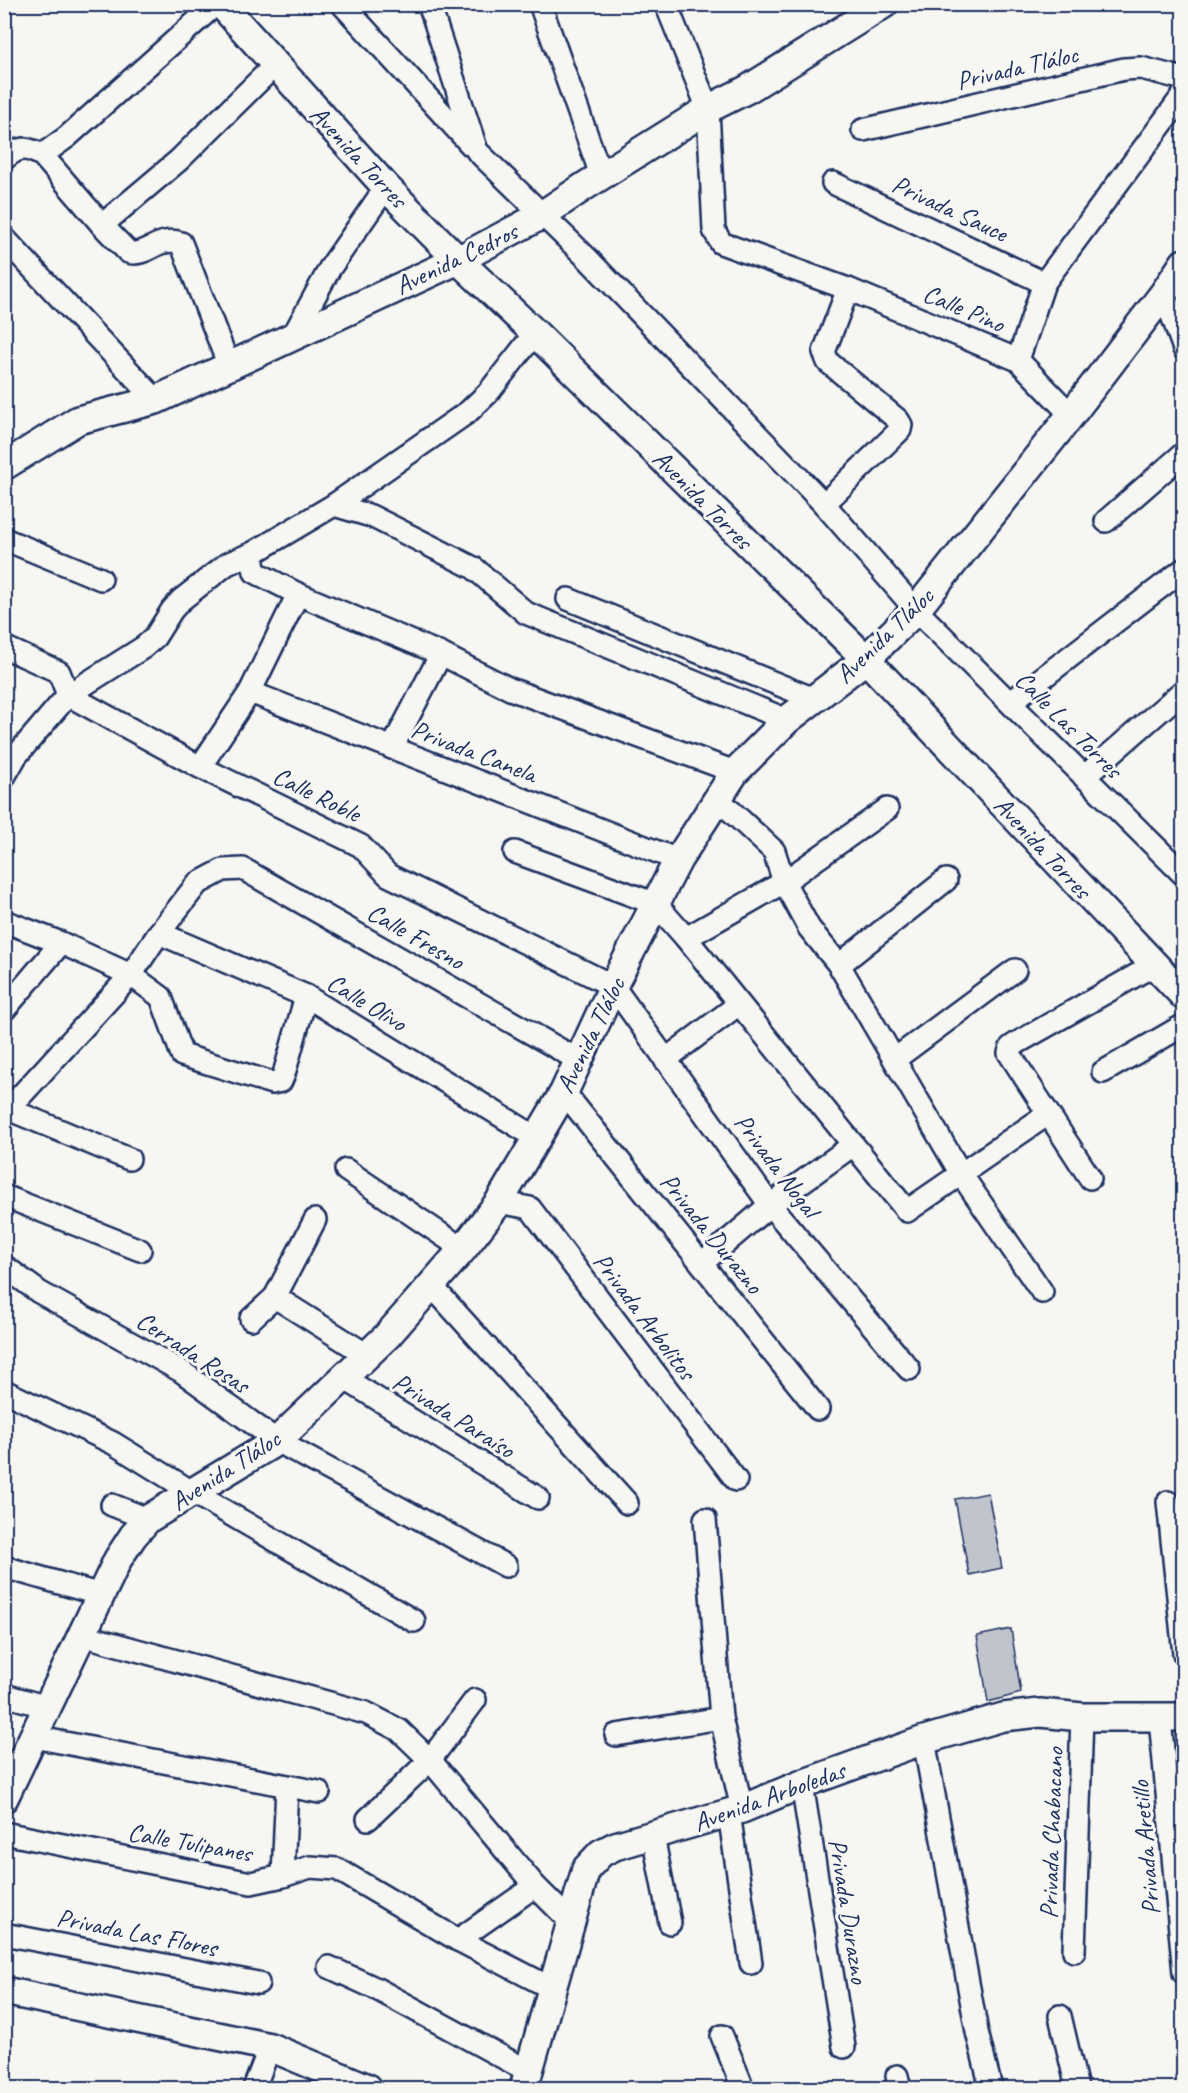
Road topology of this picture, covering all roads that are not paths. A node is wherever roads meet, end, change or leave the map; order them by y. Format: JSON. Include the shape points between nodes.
{"nodes":[{"id":1,"x":216,"y":4,"type":"edge"},
{"id":2,"x":222,"y":4,"type":"edge"},
{"id":3,"x":342,"y":4,"type":"edge"},
{"id":4,"x":429,"y":4,"type":"edge"},
{"id":5,"x":540,"y":4,"type":"edge"},
{"id":6,"x":666,"y":4,"type":"edge"},
{"id":7,"x":884,"y":4,"type":"edge"},
{"id":8,"x":275,"y":65,"type":"junction"},
{"id":9,"x":1184,"y":80,"type":"edge"},
{"id":10,"x":1184,"y":94,"type":"edge"},
{"id":11,"x":708,"y":109,"type":"junction"},
{"id":12,"x":863,"y":130,"type":"dead end"},
{"id":13,"x":477,"y":151,"type":"junction"},
{"id":14,"x":42,"y":154,"type":"junction"},
{"id":15,"x":4,"y":159,"type":"edge"},
{"id":16,"x":602,"y":176,"type":"junction"},
{"id":17,"x":833,"y":183,"type":"dead end"},
{"id":18,"x":387,"y":187,"type":"junction"},
{"id":19,"x":542,"y":215,"type":"junction"},
{"id":20,"x":102,"y":225,"type":"junction"},
{"id":21,"x":4,"y":237,"type":"edge"},
{"id":22,"x":458,"y":260,"type":"junction"},
{"id":23,"x":1184,"y":263,"type":"edge"},
{"id":24,"x":1044,"y":283,"type":"junction"},
{"id":25,"x":848,"y":289,"type":"junction"},
{"id":26,"x":1164,"y":293,"type":"junction"},
{"id":27,"x":535,"y":333,"type":"junction"},
{"id":28,"x":293,"y":336,"type":"junction"},
{"id":29,"x":1184,"y":349,"type":"edge"},
{"id":30,"x":1018,"y":360,"type":"junction"},
{"id":31,"x":229,"y":366,"type":"junction"},
{"id":32,"x":156,"y":400,"type":"junction"},
{"id":33,"x":1071,"y":415,"type":"junction"},
{"id":34,"x":1184,"y":453,"type":"edge"},
{"id":35,"x":4,"y":466,"type":"edge"},
{"id":36,"x":824,"y":504,"type":"junction"},
{"id":37,"x":334,"y":505,"type":"junction"},
{"id":38,"x":1106,"y":521,"type":"dead end"},
{"id":39,"x":4,"y":539,"type":"edge"},
{"id":40,"x":253,"y":552,"type":"junction"},
{"id":41,"x":1184,"y":569,"type":"edge"},
{"id":42,"x":101,"y":579,"type":"dead end"},
{"id":43,"x":298,"y":594,"type":"junction"},
{"id":44,"x":568,"y":599,"type":"dead end"},
{"id":45,"x":916,"y":610,"type":"junction"},
{"id":46,"x":4,"y":647,"type":"edge"},
{"id":47,"x":441,"y":654,"type":"junction"},
{"id":48,"x":866,"y":659,"type":"junction"},
{"id":49,"x":1184,"y":690,"type":"edge"},
{"id":50,"x":250,"y":692,"type":"junction"},
{"id":51,"x":68,"y":695,"type":"junction"},
{"id":52,"x":814,"y":699,"type":"junction"},
{"id":53,"x":1011,"y":702,"type":"junction"},
{"id":54,"x":788,"y":720,"type":"junction"},
{"id":55,"x":392,"y":748,"type":"junction"},
{"id":56,"x":201,"y":767,"type":"junction"},
{"id":57,"x":735,"y":772,"type":"junction"},
{"id":58,"x":4,"y":777,"type":"edge"},
{"id":59,"x":1084,"y":777,"type":"junction"},
{"id":60,"x":718,"y":799,"type":"junction"},
{"id":61,"x":887,"y":809,"type":"dead end"},
{"id":62,"x":515,"y":852,"type":"dead end"},
{"id":63,"x":678,"y":860,"type":"junction"},
{"id":64,"x":1184,"y":875,"type":"edge"},
{"id":65,"x":946,"y":880,"type":"dead end"},
{"id":66,"x":784,"y":882,"type":"junction"},
{"id":67,"x":656,"y":904,"type":"junction"},
{"id":68,"x":4,"y":921,"type":"edge"},
{"id":69,"x":159,"y":933,"type":"junction"},
{"id":70,"x":686,"y":938,"type":"junction"},
{"id":71,"x":61,"y":943,"type":"junction"},
{"id":72,"x":839,"y":965,"type":"junction"},
{"id":73,"x":1154,"y":965,"type":"junction"},
{"id":74,"x":1015,"y":970,"type":"dead end"},
{"id":75,"x":130,"y":975,"type":"junction"},
{"id":76,"x":613,"y":986,"type":"junction"},
{"id":77,"x":306,"y":996,"type":"junction"},
{"id":78,"x":1184,"y":996,"type":"edge"},
{"id":79,"x":739,"y":1004,"type":"junction"},
{"id":80,"x":4,"y":1010,"type":"edge"},
{"id":81,"x":1184,"y":1025,"type":"edge"},
{"id":82,"x":895,"y":1059,"type":"junction"},
{"id":83,"x":580,"y":1060,"type":"junction"},
{"id":84,"x":665,"y":1060,"type":"junction"},
{"id":85,"x":1103,"y":1072,"type":"dead end"},
{"id":86,"x":564,"y":1092,"type":"junction"},
{"id":87,"x":6,"y":1112,"type":"edge"},
{"id":88,"x":1048,"y":1114,"type":"junction"},
{"id":89,"x":537,"y":1138,"type":"junction"},
{"id":90,"x":853,"y":1145,"type":"junction"},
{"id":91,"x":129,"y":1159,"type":"dead end"},
{"id":92,"x":346,"y":1170,"type":"dead end"},
{"id":93,"x":961,"y":1174,"type":"junction"},
{"id":94,"x":1090,"y":1178,"type":"dead end"},
{"id":95,"x":4,"y":1196,"type":"edge"},
{"id":96,"x":499,"y":1202,"type":"junction"},
{"id":97,"x":770,"y":1205,"type":"junction"},
{"id":98,"x":315,"y":1220,"type":"dead end"},
{"id":99,"x":140,"y":1250,"type":"dead end"},
{"id":100,"x":463,"y":1250,"type":"junction"},
{"id":101,"x":702,"y":1263,"type":"junction"},
{"id":102,"x":4,"y":1266,"type":"edge"},
{"id":103,"x":430,"y":1286,"type":"junction"},
{"id":104,"x":1042,"y":1292,"type":"dead end"},
{"id":105,"x":275,"y":1297,"type":"junction"},
{"id":106,"x":251,"y":1319,"type":"dead end"},
{"id":107,"x":367,"y":1355,"type":"junction"},
{"id":108,"x":909,"y":1369,"type":"dead end"},
{"id":109,"x":342,"y":1377,"type":"junction"},
{"id":110,"x":13,"y":1396,"type":"edge"},
{"id":111,"x":818,"y":1409,"type":"dead end"},
{"id":112,"x":277,"y":1440,"type":"junction"},
{"id":113,"x":736,"y":1480,"type":"dead end"},
{"id":114,"x":192,"y":1492,"type":"junction"},
{"id":115,"x":538,"y":1498,"type":"dead end"},
{"id":116,"x":1168,"y":1502,"type":"dead end"},
{"id":117,"x":627,"y":1503,"type":"dead end"},
{"id":118,"x":112,"y":1505,"type":"dead end"},
{"id":119,"x":148,"y":1519,"type":"junction"},
{"id":120,"x":705,"y":1519,"type":"dead end"},
{"id":121,"x":506,"y":1566,"type":"dead end"},
{"id":122,"x":4,"y":1567,"type":"edge"},
{"id":123,"x":101,"y":1595,"type":"junction"},
{"id":124,"x":414,"y":1622,"type":"dead end"},
{"id":125,"x":82,"y":1635,"type":"junction"},
{"id":126,"x":1184,"y":1654,"type":"edge"},
{"id":127,"x":4,"y":1695,"type":"edge"},
{"id":128,"x":476,"y":1700,"type":"dead end"},
{"id":129,"x":48,"y":1707,"type":"junction"},
{"id":130,"x":1082,"y":1717,"type":"junction"},
{"id":131,"x":721,"y":1718,"type":"junction"},
{"id":132,"x":1172,"y":1718,"type":"edge"},
{"id":133,"x":616,"y":1735,"type":"dead end"},
{"id":134,"x":34,"y":1737,"type":"junction"},
{"id":135,"x":924,"y":1740,"type":"junction"},
{"id":136,"x":430,"y":1760,"type":"junction"},
{"id":137,"x":11,"y":1768,"type":"edge"},
{"id":138,"x":802,"y":1785,"type":"junction"},
{"id":139,"x":287,"y":1786,"type":"junction"},
{"id":140,"x":319,"y":1792,"type":"dead end"},
{"id":141,"x":4,"y":1798,"type":"edge"},
{"id":142,"x":736,"y":1811,"type":"junction"},
{"id":143,"x":368,"y":1819,"type":"dead end"},
{"id":144,"x":4,"y":1833,"type":"edge"},
{"id":145,"x":653,"y":1836,"type":"junction"},
{"id":146,"x":283,"y":1876,"type":"junction"},
{"id":147,"x":535,"y":1886,"type":"junction"},
{"id":148,"x":570,"y":1922,"type":"junction"},
{"id":149,"x":670,"y":1923,"type":"dead end"},
{"id":150,"x":4,"y":1934,"type":"edge"},
{"id":151,"x":458,"y":1940,"type":"junction"},
{"id":152,"x":1074,"y":1951,"type":"dead end"},
{"id":153,"x":752,"y":1963,"type":"dead end"},
{"id":154,"x":329,"y":1967,"type":"dead end"},
{"id":155,"x":1184,"y":1973,"type":"edge"},
{"id":156,"x":258,"y":1983,"type":"dead end"},
{"id":157,"x":551,"y":1988,"type":"junction"},
{"id":158,"x":4,"y":1991,"type":"edge"},
{"id":159,"x":1060,"y":2016,"type":"dead end"},
{"id":160,"x":722,"y":2036,"type":"dead end"},
{"id":161,"x":270,"y":2047,"type":"junction"},
{"id":162,"x":844,"y":2047,"type":"dead end"},
{"id":163,"x":526,"y":2080,"type":"edge"},
{"id":164,"x":254,"y":2088,"type":"edge"},
{"id":165,"x":364,"y":2088,"type":"edge"},
{"id":166,"x":743,"y":2088,"type":"edge"},
{"id":167,"x":991,"y":2088,"type":"edge"},
{"id":168,"x":1077,"y":2088,"type":"edge"}],
"edges":[{"from":1,"to":14,"type":"street","via":[[85,122]]},
{"from":2,"to":8,"type":"main road","name":"Avenida Torres"},
{"from":3,"to":13,"type":"street","name":"Calle Las Torres"},
{"from":4,"to":13,"type":"street"},
{"from":5,"to":16,"type":"street"},
{"from":6,"to":11,"type":"street","name":"Calle Pino"},
{"from":7,"to":11,"type":"main road","name":"Avenida Cedros","via":[[748,89]]},
{"from":8,"to":18,"type":"main road","name":"Avenida Torres"},
{"from":8,"to":20,"type":"street","via":[[179,160]]},
{"from":9,"to":12,"type":"street","name":"Privada Tláloc","via":[[1141,68],[1124,69]]},
{"from":10,"to":24,"type":"street","name":"Calle Pino"},
{"from":11,"to":16,"type":"main road","name":"Avenida Cedros"},
{"from":11,"to":25,"type":"street","name":"Calle Pino","via":[[714,230],[721,243]]},
{"from":13,"to":19,"type":"street","name":"Calle Las Torres"},
{"from":14,"to":15,"type":"street","via":[[27,147]]},
{"from":14,"to":20,"type":"street"},
{"from":16,"to":19,"type":"main road","name":"Avenida Cedros"},
{"from":17,"to":24,"type":"street","name":"Privada Sauce"},
{"from":18,"to":22,"type":"main road","name":"Avenida Torres"},
{"from":18,"to":28,"type":"street","via":[[330,268]]},
{"from":19,"to":22,"type":"main road","name":"Avenida Cedros"},
{"from":19,"to":36,"type":"street","name":"Calle Las Torres"},
{"from":20,"to":31,"type":"street","via":[[133,254],[163,241],[181,243]]},
{"from":21,"to":32,"type":"street"},
{"from":22,"to":27,"type":"main road","name":"Avenida Torres"},
{"from":22,"to":28,"type":"main road","name":"Avenida Cedros"},
{"from":23,"to":26,"type":"main road","name":"Avenida Tláloc"},
{"from":24,"to":30,"type":"street","name":"Calle Pino"},
{"from":25,"to":30,"type":"street","name":"Calle Pino"},
{"from":25,"to":36,"type":"street","via":[[825,357],[898,420],[900,430]]},
{"from":26,"to":29,"type":"street"},
{"from":26,"to":33,"type":"main road","name":"Avenida Tláloc"},
{"from":27,"to":37,"type":"street","via":[[468,412]]},
{"from":27,"to":48,"type":"main road","name":"Avenida Torres"},
{"from":28,"to":31,"type":"main road","name":"Avenida Cedros"},
{"from":30,"to":33,"type":"street"},
{"from":31,"to":32,"type":"main road","name":"Avenida Cedros"},
{"from":32,"to":35,"type":"main road","name":"Avenida Cedros","via":[[78,420]]},
{"from":33,"to":45,"type":"main road","name":"Avenida Tláloc"},
{"from":34,"to":38,"type":"street"},
{"from":36,"to":45,"type":"street","name":"Calle Las Torres"},
{"from":37,"to":40,"type":"street"},
{"from":37,"to":54,"type":"street","via":[[371,516],[474,568],[526,613]]},
{"from":39,"to":42,"type":"street"},
{"from":40,"to":43,"type":"street","via":[[255,572]]},
{"from":40,"to":51,"type":"street","via":[[227,564],[181,600],[144,648]]},
{"from":41,"to":53,"type":"street"},
{"from":43,"to":47,"type":"street"},
{"from":43,"to":50,"type":"street"},
{"from":44,"to":52,"type":"street"},
{"from":45,"to":48,"type":"main road","name":"Avenida Tláloc"},
{"from":45,"to":53,"type":"street","name":"Calle Las Torres"},
{"from":46,"to":51,"type":"street","via":[[59,672]]},
{"from":47,"to":55,"type":"street"},
{"from":47,"to":57,"type":"street","via":[[510,689]]},
{"from":48,"to":52,"type":"main road","name":"Avenida Tláloc"},
{"from":48,"to":73,"type":"main road","name":"Avenida Torres"},
{"from":49,"to":59,"type":"street"},
{"from":50,"to":55,"type":"street","name":"Privada Canela"},
{"from":50,"to":56,"type":"street"},
{"from":51,"to":56,"type":"street","name":"Calle Roble"},
{"from":51,"to":58,"type":"street","via":[[16,756]]},
{"from":52,"to":54,"type":"main road","name":"Avenida Tláloc"},
{"from":53,"to":59,"type":"street","name":"Calle Las Torres"},
{"from":54,"to":57,"type":"main road","name":"Avenida Tláloc"},
{"from":55,"to":63,"type":"street","name":"Privada Canela"},
{"from":56,"to":76,"type":"street","name":"Calle Roble","via":[[361,846],[388,875]]},
{"from":57,"to":60,"type":"main road","name":"Avenida Tláloc"},
{"from":59,"to":64,"type":"street","name":"Calle Las Torres"},
{"from":60,"to":63,"type":"main road","name":"Avenida Tláloc"},
{"from":60,"to":66,"type":"street","via":[[774,851]]},
{"from":61,"to":66,"type":"street"},
{"from":62,"to":67,"type":"street"},
{"from":63,"to":67,"type":"main road","name":"Avenida Tláloc"},
{"from":65,"to":72,"type":"street"},
{"from":66,"to":70,"type":"street"},
{"from":66,"to":72,"type":"street","via":[[809,928]]},
{"from":67,"to":70,"type":"street"},
{"from":67,"to":76,"type":"main road","name":"Avenida Tláloc"},
{"from":68,"to":71,"type":"street"},
{"from":69,"to":75,"type":"street"},
{"from":69,"to":77,"type":"street","name":"Calle Olivo"},
{"from":69,"to":83,"type":"street","name":"Calle Fresno","via":[[197,884],[223,870],[243,869]]},
{"from":70,"to":79,"type":"street"},
{"from":71,"to":75,"type":"street"},
{"from":71,"to":80,"type":"street"},
{"from":72,"to":82,"type":"street"},
{"from":73,"to":78,"type":"main road","name":"Avenida Torres"},
{"from":73,"to":88,"type":"street","via":[[1011,1047],[1009,1053]]},
{"from":74,"to":82,"type":"street"},
{"from":75,"to":77,"type":"street","via":[[161,996],[182,1055],[272,1083],[281,1081]]},
{"from":75,"to":87,"type":"street"},
{"from":76,"to":83,"type":"main road","name":"Avenida Tláloc"},
{"from":76,"to":84,"type":"street","name":"Privada Nogal"},
{"from":77,"to":89,"type":"street","name":"Calle Olivo"},
{"from":79,"to":84,"type":"street"},
{"from":79,"to":90,"type":"street"},
{"from":81,"to":85,"type":"street"},
{"from":82,"to":93,"type":"street"},
{"from":83,"to":86,"type":"main road","name":"Avenida Tláloc"},
{"from":84,"to":97,"type":"street","name":"Privada Nogal"},
{"from":86,"to":89,"type":"main road","name":"Avenida Tláloc"},
{"from":86,"to":101,"type":"street","name":"Privada Durazno"},
{"from":87,"to":91,"type":"street"},
{"from":88,"to":93,"type":"street"},
{"from":88,"to":94,"type":"street"},
{"from":89,"to":96,"type":"main road","name":"Avenida Tláloc"},
{"from":90,"to":93,"type":"street","via":[[907,1211]]},
{"from":90,"to":97,"type":"street"},
{"from":92,"to":100,"type":"street"},
{"from":93,"to":104,"type":"street"},
{"from":95,"to":99,"type":"street"},
{"from":96,"to":100,"type":"main road","name":"Avenida Tláloc"},
{"from":96,"to":113,"type":"street","name":"Privada Arbolitos","via":[[530,1208]]},
{"from":97,"to":101,"type":"street"},
{"from":97,"to":108,"type":"street","name":"Privada Nogal"},
{"from":98,"to":105,"type":"street"},
{"from":100,"to":103,"type":"main road","name":"Avenida Tláloc"},
{"from":101,"to":111,"type":"street","name":"Privada Durazno"},
{"from":102,"to":112,"type":"street","name":"Cerrada Rosas","via":[[39,1292],[181,1371]]},
{"from":103,"to":107,"type":"main road","name":"Avenida Tláloc"},
{"from":103,"to":117,"type":"street"},
{"from":105,"to":106,"type":"street"},
{"from":105,"to":107,"type":"street"},
{"from":107,"to":109,"type":"main road","name":"Avenida Tláloc"},
{"from":109,"to":112,"type":"main road","name":"Avenida Tláloc"},
{"from":109,"to":115,"type":"street","name":"Privada Paraíso"},
{"from":110,"to":114,"type":"street","via":[[113,1443]]},
{"from":112,"to":114,"type":"main road","name":"Avenida Tláloc"},
{"from":112,"to":121,"type":"street","name":"Cerrada Rosas"},
{"from":114,"to":119,"type":"main road","name":"Avenida Tláloc"},
{"from":114,"to":124,"type":"street"},
{"from":116,"to":126,"type":"street"},
{"from":118,"to":119,"type":"street"},
{"from":119,"to":123,"type":"main road","name":"Avenida Tláloc","via":[[118,1559]]},
{"from":120,"to":131,"type":"street"},
{"from":122,"to":123,"type":"street"},
{"from":123,"to":125,"type":"main road","name":"Avenida Tláloc"},
{"from":125,"to":129,"type":"main road","name":"Avenida Tláloc"},
{"from":125,"to":136,"type":"street","via":[[366,1713],[399,1730]]},
{"from":127,"to":129,"type":"street"},
{"from":128,"to":136,"type":"street"},
{"from":129,"to":134,"type":"main road","name":"Avenida Tláloc"},
{"from":130,"to":132,"type":"main road","name":"Avenida Arboledas"},
{"from":130,"to":135,"type":"main road","name":"Avenida Arboledas","via":[[1040,1713],[1003,1717]]},
{"from":130,"to":152,"type":"street","name":"Privada Chabacano"},
{"from":131,"to":133,"type":"street"},
{"from":131,"to":142,"type":"street"},
{"from":132,"to":155,"type":"street","name":"Privada Aretillo"},
{"from":134,"to":137,"type":"main road","name":"Avenida Tláloc"},
{"from":134,"to":139,"type":"street"},
{"from":135,"to":138,"type":"main road","name":"Avenida Arboledas"},
{"from":135,"to":167,"type":"street","via":[[976,2032]]},
{"from":136,"to":143,"type":"street"},
{"from":136,"to":147,"type":"street"},
{"from":137,"to":141,"type":"main road","name":"Avenida Tláloc"},
{"from":138,"to":142,"type":"main road","name":"Avenida Arboledas"},
{"from":138,"to":162,"type":"street","name":"Privada Durazno"},
{"from":139,"to":140,"type":"street"},
{"from":139,"to":146,"type":"street"},
{"from":142,"to":145,"type":"main road","name":"Avenida Arboledas"},
{"from":142,"to":153,"type":"street"},
{"from":144,"to":146,"type":"street","name":"Calle Tulipanes","via":[[251,1883]]},
{"from":145,"to":148,"type":"main road","name":"Avenida Arboledas","via":[[601,1853],[586,1869]]},
{"from":145,"to":149,"type":"street"},
{"from":146,"to":151,"type":"street","name":"Calle Tulipanes","via":[[310,1867],[337,1869]]},
{"from":147,"to":148,"type":"street"},
{"from":147,"to":151,"type":"street"},
{"from":148,"to":157,"type":"main road","name":"Avenida Arboledas"},
{"from":150,"to":156,"type":"street","name":"Privada Las Flores"},
{"from":151,"to":157,"type":"street","name":"Calle Tulipanes"},
{"from":154,"to":163,"type":"street","via":[[375,1988]]},
{"from":157,"to":163,"type":"main road","name":"Avenida Arboledas"},
{"from":158,"to":161,"type":"main road"},
{"from":159,"to":168,"type":"street"},
{"from":160,"to":166,"type":"street"},
{"from":161,"to":164,"type":"street"},
{"from":161,"to":165,"type":"main road"}]}
